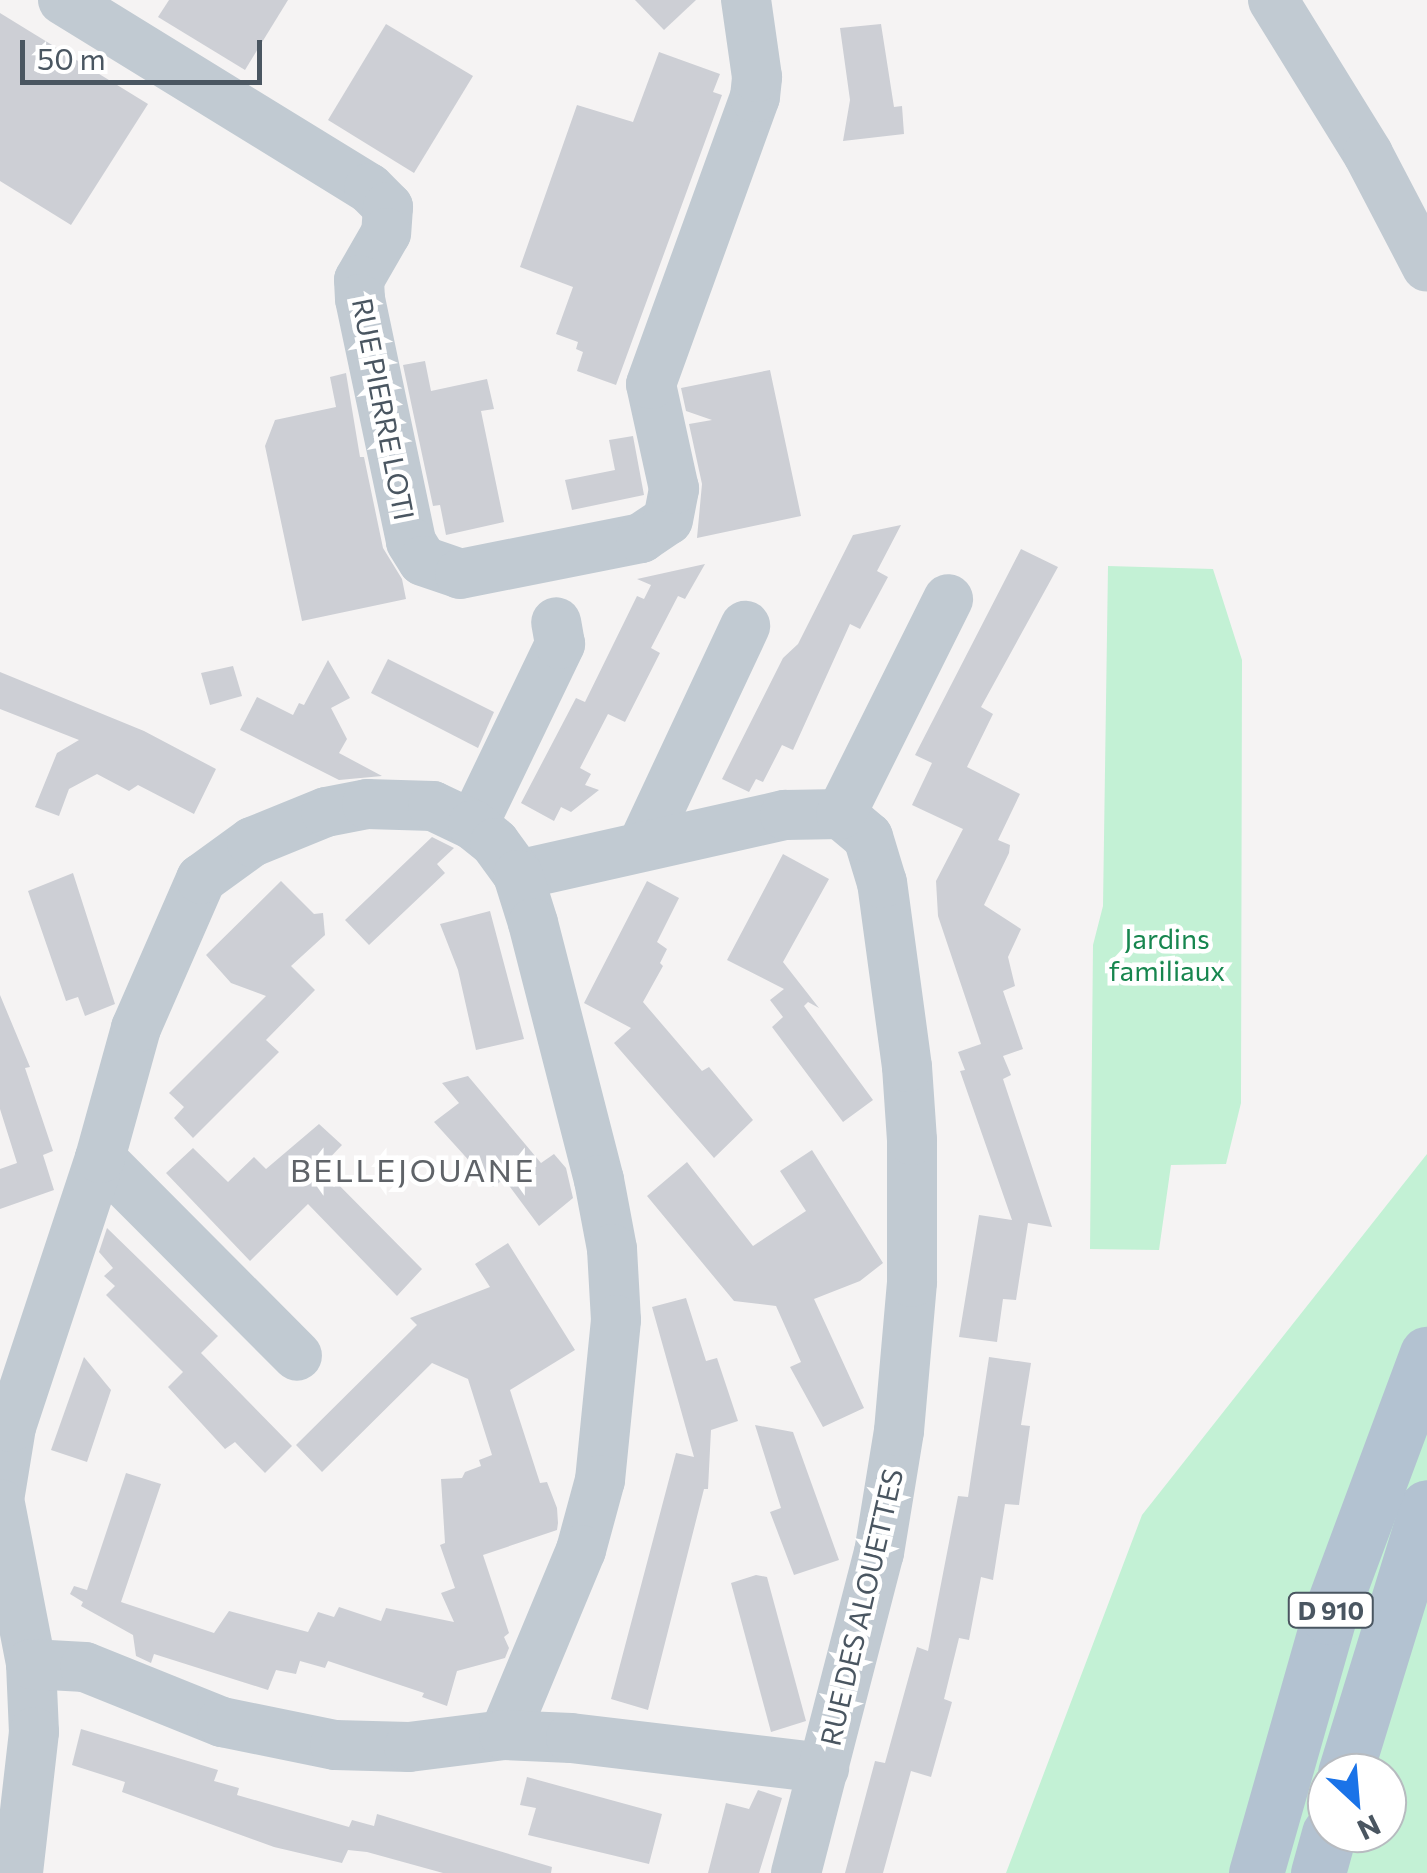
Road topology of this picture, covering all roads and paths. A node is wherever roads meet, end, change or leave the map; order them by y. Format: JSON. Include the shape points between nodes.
{"nodes":[{"id":1,"x":63,"y":0,"type":"edge"},
{"id":2,"x":746,"y":0,"type":"edge"},
{"id":3,"x":1273,"y":0,"type":"edge"},
{"id":4,"x":1427,"y":267,"type":"edge"},
{"id":5,"x":948,"y":599,"type":"dead end"},
{"id":6,"x":556,"y":622,"type":"dead end"},
{"id":7,"x":745,"y":626,"type":"dead end"},
{"id":8,"x":841,"y":814,"type":"junction"},
{"id":9,"x":474,"y":825,"type":"junction"},
{"id":10,"x":643,"y":844,"type":"junction"},
{"id":11,"x":518,"y":875,"type":"junction"},
{"id":12,"x":100,"y":1158,"type":"junction"},
{"id":13,"x":1427,"y":1354,"type":"edge"},
{"id":14,"x":297,"y":1356,"type":"dead end"},
{"id":15,"x":1,"y":1466,"type":"edge"},
{"id":16,"x":0,"y":1504,"type":"edge"},
{"id":17,"x":1427,"y":1507,"type":"edge"},
{"id":18,"x":31,"y":1664,"type":"junction"},
{"id":19,"x":504,"y":1735,"type":"junction"},
{"id":20,"x":1350,"y":1753,"type":"edge"},
{"id":21,"x":824,"y":1768,"type":"junction"},
{"id":22,"x":18,"y":1873,"type":"edge"},
{"id":23,"x":796,"y":1873,"type":"edge"},
{"id":24,"x":1256,"y":1873,"type":"edge"}],
"edges":[{"from":1,"to":2,"type":"street","name":"RUE PIERRE LOTI","via":[[369,188],[388,207],[386,233],[359,280],[360,300],[411,542],[424,561],[460,574],[641,538],[668,520],[674,489],[651,384],[756,96]]},
{"from":3,"to":4,"type":"street","via":[[1368,154]]},
{"from":5,"to":8,"type":"street"},
{"from":6,"to":9,"type":"street","via":[[560,644]]},
{"from":7,"to":10,"type":"street"},
{"from":8,"to":10,"type":"street","via":[[784,816]]},
{"from":8,"to":21,"type":"street","name":"RUE DES ALOUETTES","via":[[868,838],[882,883],[908,1085],[912,1282],[887,1513]]},
{"from":9,"to":11,"type":"street"},
{"from":9,"to":12,"type":"street","via":[[433,806],[366,804],[326,812],[252,842],[201,879],[136,1028]]},
{"from":10,"to":11,"type":"street"},
{"from":11,"to":19,"type":"street","via":[[612,1248],[614,1358],[600,1480],[581,1550]]},
{"from":12,"to":14,"type":"street"},
{"from":12,"to":15,"type":"street"},
{"from":13,"to":24,"type":"main road","number":"D 910","via":[[1329,1617]]},
{"from":16,"to":18,"type":"street"},
{"from":17,"to":20,"type":"main road","number":"D 910"},
{"from":18,"to":19,"type":"street","via":[[86,1667],[222,1722],[300,1740],[374,1748]]},
{"from":18,"to":22,"type":"street","via":[[34,1732]]},
{"from":19,"to":21,"type":"street"},
{"from":21,"to":23,"type":"street","name":"RUE DES ALOUETTES"}]}
